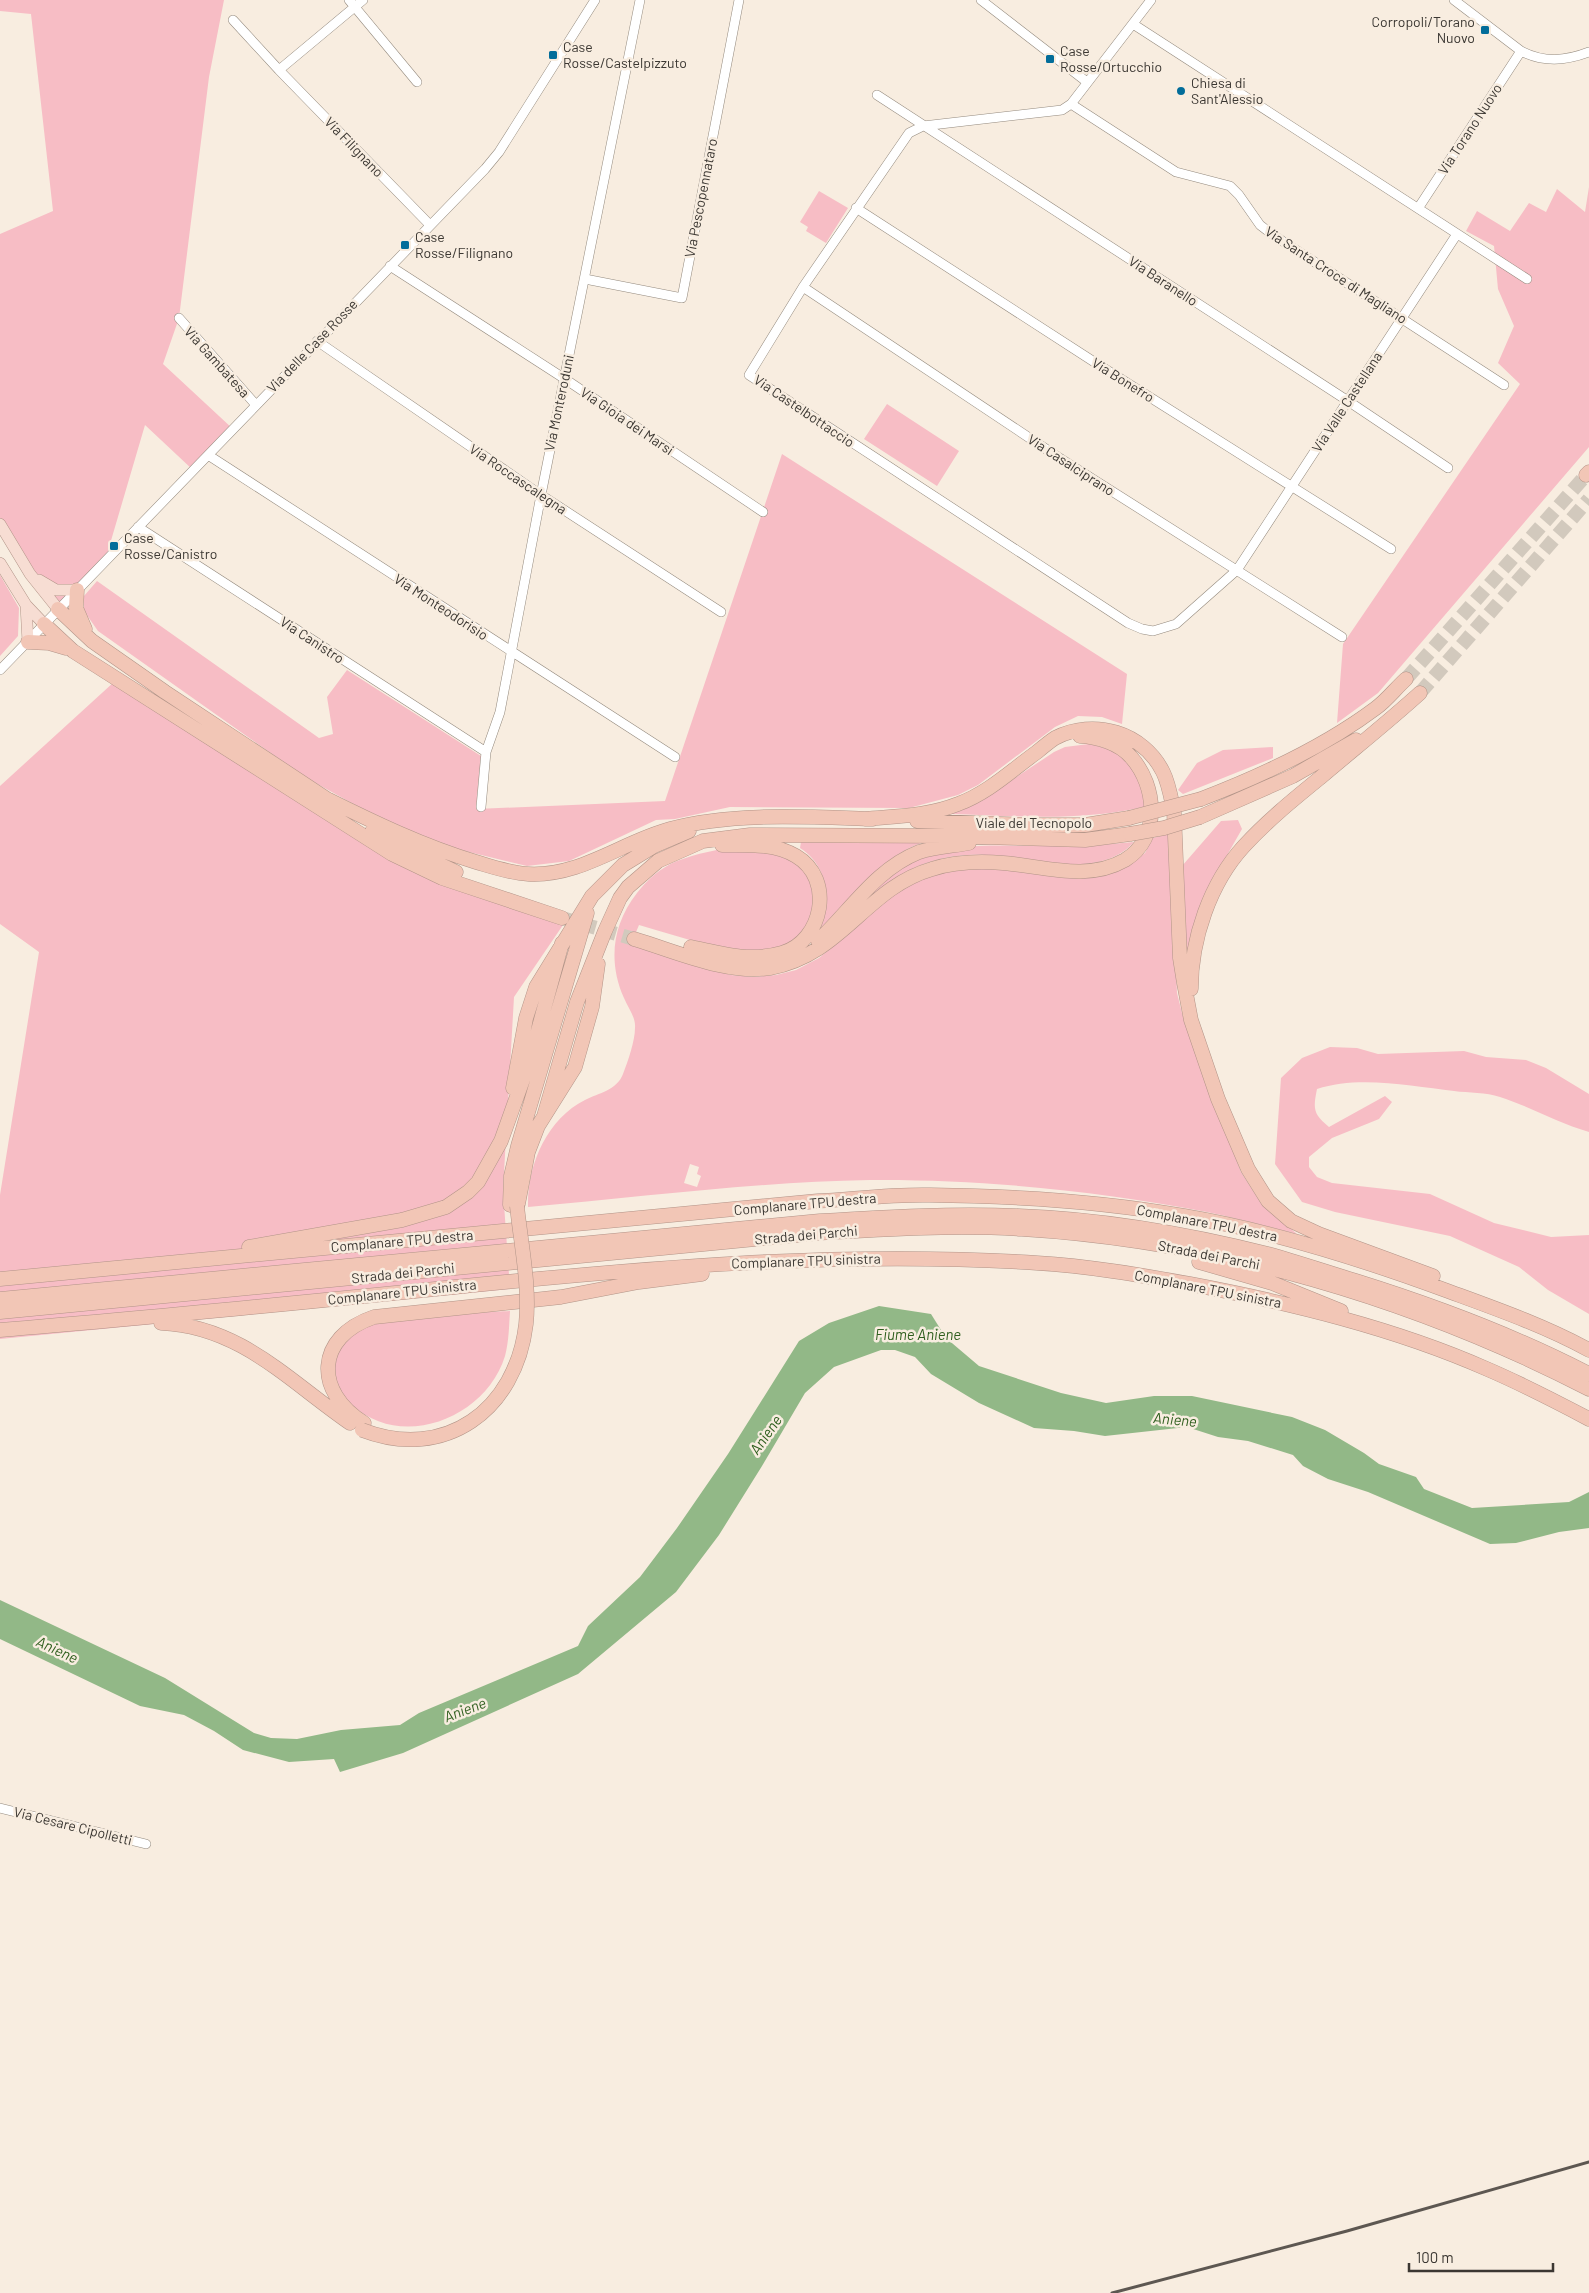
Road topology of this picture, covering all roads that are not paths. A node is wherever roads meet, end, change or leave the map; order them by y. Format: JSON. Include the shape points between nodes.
{"nodes":[{"id":1,"x":362,"y":0,"type":"edge"},
{"id":2,"x":594,"y":0,"type":"edge"},
{"id":3,"x":640,"y":0,"type":"edge"},
{"id":4,"x":739,"y":0,"type":"edge"},
{"id":5,"x":981,"y":0,"type":"edge"},
{"id":6,"x":1151,"y":0,"type":"edge"},
{"id":7,"x":1454,"y":0,"type":"edge"},
{"id":8,"x":352,"y":3,"type":"edge"},
{"id":9,"x":233,"y":20,"type":"dead end"},
{"id":10,"x":1132,"y":24,"type":"junction"},
{"id":11,"x":1522,"y":51,"type":"junction"},
{"id":12,"x":1589,"y":52,"type":"edge"},
{"id":13,"x":279,"y":70,"type":"junction"},
{"id":14,"x":417,"y":82,"type":"dead end"},
{"id":15,"x":1087,"y":82,"type":"junction"},
{"id":16,"x":877,"y":95,"type":"dead end"},
{"id":17,"x":1071,"y":104,"type":"junction"},
{"id":18,"x":923,"y":126,"type":"junction"},
{"id":19,"x":1419,"y":207,"type":"junction"},
{"id":20,"x":856,"y":208,"type":"junction"},
{"id":21,"x":430,"y":225,"type":"junction"},
{"id":22,"x":1456,"y":234,"type":"junction"},
{"id":23,"x":390,"y":266,"type":"junction"},
{"id":24,"x":585,"y":279,"type":"junction"},
{"id":25,"x":1527,"y":279,"type":"dead end"},
{"id":26,"x":803,"y":287,"type":"junction"},
{"id":27,"x":1401,"y":317,"type":"junction"},
{"id":28,"x":179,"y":318,"type":"dead end"},
{"id":29,"x":316,"y":342,"type":"junction"},
{"id":30,"x":565,"y":379,"type":"junction"},
{"id":31,"x":1504,"y":385,"type":"dead end"},
{"id":32,"x":1348,"y":401,"type":"junction"},
{"id":33,"x":256,"y":405,"type":"junction"},
{"id":34,"x":208,"y":454,"type":"junction"},
{"id":35,"x":1448,"y":468,"type":"dead end"},
{"id":36,"x":1292,"y":485,"type":"junction"},
{"id":37,"x":541,"y":495,"type":"junction"},
{"id":38,"x":763,"y":512,"type":"dead end"},
{"id":39,"x":0,"y":524,"type":"edge"},
{"id":40,"x":138,"y":527,"type":"junction"},
{"id":41,"x":1391,"y":549,"type":"dead end"},
{"id":42,"x":0,"y":563,"type":"edge"},
{"id":43,"x":1237,"y":570,"type":"junction"},
{"id":44,"x":30,"y":574,"type":"junction"},
{"id":45,"x":77,"y":590,"type":"junction"},
{"id":46,"x":26,"y":605,"type":"junction"},
{"id":47,"x":58,"y":609,"type":"junction"},
{"id":48,"x":721,"y":612,"type":"dead end"},
{"id":49,"x":44,"y":624,"type":"junction"},
{"id":50,"x":1342,"y":637,"type":"dead end"},
{"id":51,"x":92,"y":641,"type":"junction"},
{"id":52,"x":28,"y":642,"type":"junction"},
{"id":53,"x":73,"y":651,"type":"junction"},
{"id":54,"x":510,"y":652,"type":"junction"},
{"id":55,"x":0,"y":670,"type":"edge"},
{"id":56,"x":1406,"y":679,"type":"tunnel mouth"},
{"id":57,"x":1420,"y":693,"type":"tunnel mouth"},
{"id":58,"x":1390,"y":720,"type":"junction"},
{"id":59,"x":1054,"y":738,"type":"junction"},
{"id":60,"x":486,"y":752,"type":"junction"},
{"id":61,"x":675,"y":757,"type":"dead end"},
{"id":62,"x":323,"y":797,"type":"junction"},
{"id":63,"x":481,"y":806,"type":"dead end"},
{"id":64,"x":865,"y":819,"type":"junction"},
{"id":65,"x":715,"y":820,"type":"junction"},
{"id":66,"x":994,"y":839,"type":"junction"},
{"id":67,"x":686,"y":848,"type":"junction"},
{"id":68,"x":592,"y":896,"type":"junction"},
{"id":69,"x":800,"y":958,"type":"junction"},
{"id":70,"x":1191,"y":1020,"type":"junction"},
{"id":71,"x":514,"y":1206,"type":"junction"},
{"id":72,"x":1094,"y":1235,"type":"junction"},
{"id":73,"x":810,"y":1261,"type":"junction"},
{"id":74,"x":160,"y":1263,"type":"junction"},
{"id":75,"x":0,"y":1279,"type":"edge"},
{"id":76,"x":0,"y":1299,"type":"edge"},
{"id":77,"x":0,"y":1312,"type":"edge"},
{"id":78,"x":1531,"y":1322,"type":"junction"},
{"id":79,"x":85,"y":1323,"type":"junction"},
{"id":80,"x":0,"y":1330,"type":"edge"},
{"id":81,"x":1589,"y":1350,"type":"edge"},
{"id":82,"x":1441,"y":1351,"type":"junction"},
{"id":83,"x":1589,"y":1374,"type":"edge"},
{"id":84,"x":1589,"y":1389,"type":"edge"},
{"id":85,"x":1589,"y":1419,"type":"edge"},
{"id":86,"x":363,"y":1427,"type":"junction"},
{"id":87,"x":0,"y":1808,"type":"edge"},
{"id":88,"x":146,"y":1844,"type":"dead end"}],
"edges":[{"from":1,"to":8,"type":"street"},
{"from":2,"to":21,"type":"street","name":"Via delle Case Rosse","via":[[499,152]]},
{"from":3,"to":24,"type":"street","name":"Via Monteroduni"},
{"from":4,"to":24,"type":"street","name":"Via Pescopennataro","via":[[682,298]]},
{"from":5,"to":15,"type":"street"},
{"from":6,"to":10,"type":"street"},
{"from":7,"to":11,"type":"street"},
{"from":8,"to":13,"type":"street"},
{"from":8,"to":14,"type":"street"},
{"from":9,"to":13,"type":"street","name":"Via Filignano"},
{"from":10,"to":15,"type":"street"},
{"from":10,"to":19,"type":"street"},
{"from":11,"to":12,"type":"street","via":[[1538,58],[1556,60]]},
{"from":11,"to":19,"type":"street","name":"Via Torano Nuovo"},
{"from":13,"to":21,"type":"street","name":"Via Filignano"},
{"from":15,"to":17,"type":"street"},
{"from":16,"to":18,"type":"street","name":"Via Baranello"},
{"from":17,"to":18,"type":"street","via":[[1048,113]]},
{"from":17,"to":27,"type":"street","name":"Via Santa Croce di Magliano","via":[[1176,172],[1230,186],[1262,227]]},
{"from":18,"to":20,"type":"street","name":"Via Castelbottaccio","via":[[909,133]]},
{"from":18,"to":32,"type":"street","name":"Via Baranello"},
{"from":19,"to":22,"type":"street"},
{"from":20,"to":26,"type":"street","name":"Via Castelbottaccio"},
{"from":20,"to":36,"type":"street","name":"Via Bonefro"},
{"from":21,"to":23,"type":"street","name":"Via delle Case Rosse"},
{"from":22,"to":25,"type":"street"},
{"from":22,"to":27,"type":"street","name":"Via Valle Castellana"},
{"from":23,"to":29,"type":"street","name":"Via delle Case Rosse"},
{"from":23,"to":30,"type":"street","name":"Via Gioia dei Marsi"},
{"from":24,"to":30,"type":"street","name":"Via Monteroduni"},
{"from":26,"to":43,"type":"street","name":"Via Casalciprano","via":[[1058,457]]},
{"from":26,"to":43,"type":"street","name":"Via Castelbottaccio","via":[[750,375],[1128,623],[1154,631],[1180,622]]},
{"from":27,"to":31,"type":"street","name":"Via Santa Croce di Magliano"},
{"from":27,"to":32,"type":"street","name":"Via Valle Castellana"},
{"from":28,"to":33,"type":"street","name":"Via Gambatesa"},
{"from":29,"to":33,"type":"street","name":"Via delle Case Rosse"},
{"from":29,"to":37,"type":"street","name":"Via Roccascalegna"},
{"from":30,"to":37,"type":"street","name":"Via Monteroduni"},
{"from":30,"to":38,"type":"street","name":"Via Gioia dei Marsi"},
{"from":32,"to":35,"type":"street","name":"Via Baranello"},
{"from":32,"to":36,"type":"street","name":"Via Valle Castellana"},
{"from":33,"to":34,"type":"street","name":"Via delle Case Rosse"},
{"from":34,"to":40,"type":"street","name":"Via delle Case Rosse"},
{"from":34,"to":54,"type":"street","name":"Via Monteodorisio"},
{"from":36,"to":41,"type":"street","name":"Via Bonefro"},
{"from":36,"to":43,"type":"street","name":"Via Valle Castellana"},
{"from":37,"to":48,"type":"street","name":"Via Roccascalegna"},
{"from":37,"to":54,"type":"street","name":"Via Monteroduni"},
{"from":39,"to":44,"type":"main road"},
{"from":40,"to":45,"type":"street","name":"Via delle Case Rosse"},
{"from":40,"to":60,"type":"street","name":"Via Canistro"},
{"from":42,"to":46,"type":"main road"},
{"from":43,"to":50,"type":"street","name":"Via Casalciprano"},
{"from":44,"to":45,"type":"main road","via":[[56,590]]},
{"from":44,"to":47,"type":"main road"},
{"from":45,"to":47,"type":"street","name":"Via delle Case Rosse"},
{"from":45,"to":51,"type":"highway","via":[[78,615]]},
{"from":46,"to":49,"type":"main road"},
{"from":46,"to":52,"type":"main road"},
{"from":47,"to":49,"type":"street","name":"Via delle Case Rosse"},
{"from":47,"to":51,"type":"highway"},
{"from":49,"to":52,"type":"street","name":"Via delle Case Rosse"},
{"from":49,"to":53,"type":"highway"},
{"from":51,"to":62,"type":"highway"},
{"from":52,"to":53,"type":"highway","via":[[49,643]]},
{"from":52,"to":55,"type":"street","name":"Via delle Case Rosse"},
{"from":53,"to":62,"type":"highway","via":[[392,854],[442,878],[562,914],[442,868],[394,844]]},
{"from":54,"to":60,"type":"street","name":"Via Monteroduni","via":[[500,712]]},
{"from":54,"to":61,"type":"street","name":"Via Monteodorisio"},
{"from":56,"to":64,"type":"highway","name":"Viale del Tecnopolo","bridge":true,"via":[[1377,707],[1288,761],[1200,799],[1129,818],[1029,826]]},
{"from":57,"to":58,"type":"highway"},
{"from":58,"to":66,"type":"highway","name":"Viale del Tecnopolo","bridge":true,"via":[[1293,776],[1200,817],[1164,828],[1085,840]]},
{"from":58,"to":70,"type":"highway","via":[[1268,821],[1242,847],[1222,877],[1196,938],[1191,977]]},
{"from":59,"to":64,"type":"highway","via":[[992,786],[960,804],[928,814]]},
{"from":59,"to":69,"type":"highway","via":[[1097,738],[1121,748],[1139,768],[1148,789],[1152,813],[1146,837],[1133,854],[1093,872],[981,862],[932,868],[892,886],[844,930]]},
{"from":59,"to":70,"type":"highway","via":[[1087,729],[1118,732],[1140,744],[1163,772],[1174,812],[1180,958]]},
{"from":60,"to":63,"type":"street","name":"Via Monteroduni"},
{"from":62,"to":65,"type":"highway","via":[[438,849],[527,874],[569,869],[658,832]]},
{"from":64,"to":65,"type":"highway","name":"Viale del Tecnopolo"},
{"from":65,"to":68,"type":"highway","via":[[638,855],[612,874]]},
{"from":66,"to":67,"type":"highway","via":[[769,834],[722,837]]},
{"from":66,"to":69,"type":"highway","via":[[930,849],[899,862],[857,898]]},
{"from":67,"to":69,"type":"highway","via":[[768,846],[800,858],[819,887],[820,900],[808,936],[800,944],[781,953],[740,958],[634,935],[728,967],[760,969]]},
{"from":67,"to":71,"type":"highway","via":[[647,869],[620,898],[602,939],[592,1007],[575,1067],[544,1116],[528,1152]]},
{"from":68,"to":71,"type":"highway","via":[[518,1146],[511,1176]]},
{"from":68,"to":74,"type":"highway","via":[[562,943],[530,1060],[501,1141],[478,1182],[446,1207],[402,1220]]},
{"from":70,"to":78,"type":"highway","via":[[1218,1099],[1248,1169],[1268,1201],[1291,1221],[1319,1234],[1502,1304]]},
{"from":71,"to":86,"type":"highway","bridge":true,"via":[[526,1295],[526,1325],[516,1366],[505,1387],[475,1420],[440,1437],[402,1440],[382,1437]]},
{"from":72,"to":77,"type":"highway","name":"Strada dei Parchi","via":[[949,1227],[818,1233]]},
{"from":72,"to":82,"type":"highway","via":[[1127,1248],[1181,1257],[1272,1283]]},
{"from":72,"to":84,"type":"highway","name":"Strada dei Parchi","via":[[1268,1267],[1415,1312]]},
{"from":73,"to":79,"type":"highway","name":"Complanare TPU sinistra","via":[[736,1263],[552,1277]]},
{"from":73,"to":82,"type":"highway","name":"Complanare TPU sinistra","via":[[928,1257],[1042,1263],[1142,1275],[1248,1295],[1331,1316]]},
{"from":73,"to":86,"type":"highway","via":[[639,1282],[561,1297],[374,1317],[345,1332],[330,1355],[328,1378],[332,1389],[345,1410]]},
{"from":74,"to":75,"type":"highway","name":"Complanare TPU destra"},
{"from":74,"to":78,"type":"highway","name":"Complanare TPU destra","via":[[818,1201],[927,1195],[1021,1198],[1099,1204],[1185,1216],[1271,1235],[1350,1257]]},
{"from":76,"to":83,"type":"highway","name":"Strada dei Parchi","via":[[820,1221],[949,1214],[1021,1216],[1136,1228],[1268,1254],[1487,1327]]},
{"from":78,"to":81,"type":"highway","name":"Complanare TPU destra"},
{"from":79,"to":80,"type":"highway","name":"Complanare TPU sinistra"},
{"from":79,"to":86,"type":"highway","via":[[174,1323],[213,1332],[254,1352],[317,1400]]},
{"from":82,"to":85,"type":"highway","name":"Complanare TPU sinistra","via":[[1501,1375]]},
{"from":87,"to":88,"type":"street","name":"Via Cesare Cipolletti"}]}
